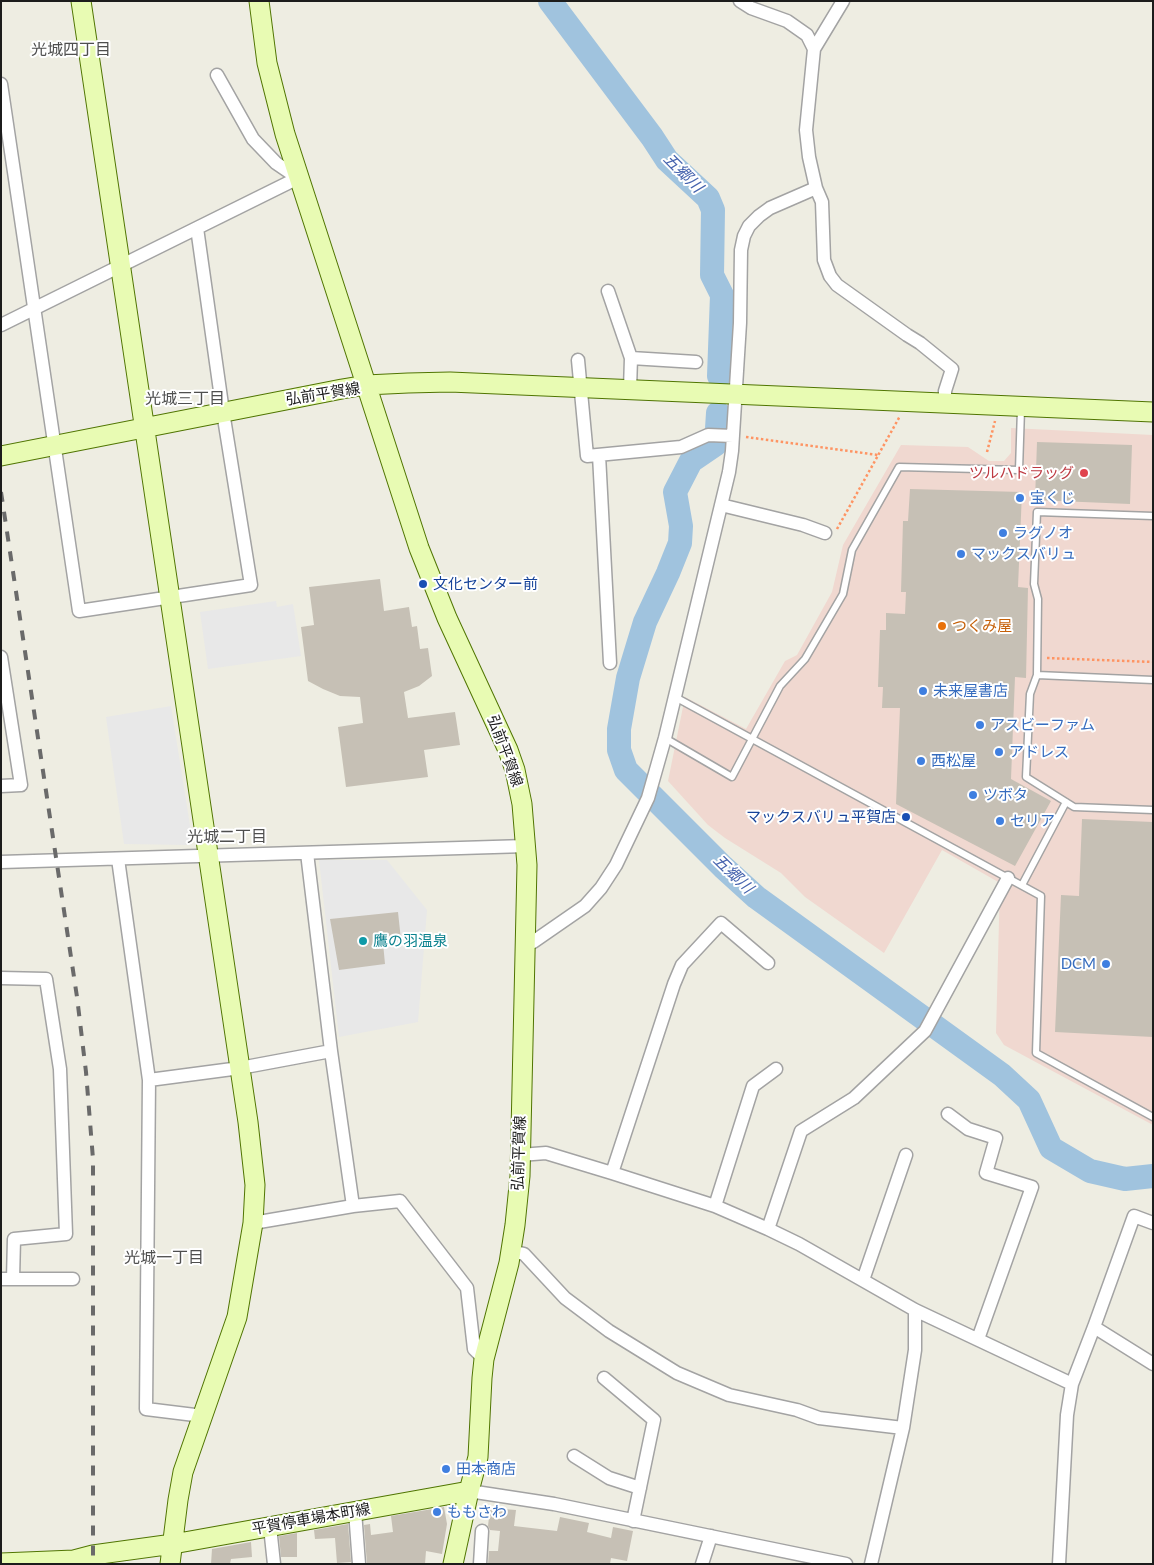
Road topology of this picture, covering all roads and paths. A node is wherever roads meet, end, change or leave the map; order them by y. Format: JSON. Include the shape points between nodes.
{"nodes":[{"id":1,"x":81,"y":1,"type":"edge"},
{"id":2,"x":259,"y":1,"type":"edge"},
{"id":3,"x":740,"y":1,"type":"edge"},
{"id":4,"x":843,"y":1,"type":"edge"},
{"id":5,"x":814,"y":50,"type":"junction"},
{"id":6,"x":217,"y":75,"type":"dead end"},
{"id":7,"x":1,"y":84,"type":"edge"},
{"id":8,"x":298,"y":178,"type":"junction"},
{"id":9,"x":816,"y":188,"type":"junction"},
{"id":10,"x":197,"y":228,"type":"junction"},
{"id":11,"x":121,"y":266,"type":"junction"},
{"id":12,"x":608,"y":291,"type":"dead end"},
{"id":13,"x":34,"y":309,"type":"junction"},
{"id":14,"x":1,"y":325,"type":"edge"},
{"id":15,"x":631,"y":358,"type":"junction"},
{"id":16,"x":578,"y":360,"type":"dead end"},
{"id":17,"x":696,"y":362,"type":"dead end"},
{"id":18,"x":366,"y":386,"type":"junction"},
{"id":19,"x":581,"y":387,"type":"junction"},
{"id":20,"x":630,"y":390,"type":"junction"},
{"id":21,"x":736,"y":394,"type":"junction"},
{"id":22,"x":908,"y":402,"type":"junction"},
{"id":23,"x":945,"y":403,"type":"junction"},
{"id":24,"x":1000,"y":405,"type":"junction"},
{"id":25,"x":1021,"y":406,"type":"junction"},
{"id":26,"x":223,"y":412,"type":"junction"},
{"id":27,"x":1153,"y":412,"type":"edge"},
{"id":28,"x":145,"y":428,"type":"junction"},
{"id":29,"x":728,"y":436,"type":"junction"},
{"id":30,"x":55,"y":445,"type":"junction"},
{"id":31,"x":987,"y":452,"type":"dead end"},
{"id":32,"x":599,"y":455,"type":"junction"},
{"id":33,"x":878,"y":455,"type":"junction"},
{"id":34,"x":1,"y":456,"type":"edge"},
{"id":35,"x":721,"y":505,"type":"junction"},
{"id":36,"x":1153,"y":516,"type":"edge"},
{"id":37,"x":830,"y":532,"type":"joint"},
{"id":38,"x":170,"y":597,"type":"junction"},
{"id":39,"x":1,"y":657,"type":"edge"},
{"id":40,"x":1043,"y":658,"type":"dead end"},
{"id":41,"x":1153,"y":662,"type":"edge"},
{"id":42,"x":610,"y":663,"type":"dead end"},
{"id":43,"x":1037,"y":674,"type":"junction"},
{"id":44,"x":1153,"y":680,"type":"edge"},
{"id":45,"x":675,"y":697,"type":"junction"},
{"id":46,"x":665,"y":738,"type":"junction"},
{"id":47,"x":752,"y":739,"type":"junction"},
{"id":48,"x":1,"y":786,"type":"edge"},
{"id":49,"x":1066,"y":802,"type":"junction"},
{"id":50,"x":1153,"y":810,"type":"edge"},
{"id":51,"x":526,"y":846,"type":"junction"},
{"id":52,"x":307,"y":853,"type":"junction"},
{"id":53,"x":208,"y":856,"type":"junction"},
{"id":54,"x":118,"y":859,"type":"junction"},
{"id":55,"x":1,"y":862,"type":"edge"},
{"id":56,"x":1008,"y":878,"type":"junction"},
{"id":57,"x":1022,"y":885,"type":"junction"},
{"id":58,"x":525,"y":943,"type":"junction"},
{"id":59,"x":768,"y":963,"type":"dead end"},
{"id":60,"x":1,"y":978,"type":"edge"},
{"id":61,"x":331,"y":1051,"type":"junction"},
{"id":62,"x":240,"y":1068,"type":"junction"},
{"id":63,"x":776,"y":1069,"type":"dead end"},
{"id":64,"x":149,"y":1080,"type":"junction"},
{"id":65,"x":948,"y":1114,"type":"dead end"},
{"id":66,"x":1153,"y":1117,"type":"edge"},
{"id":67,"x":520,"y":1155,"type":"junction"},
{"id":68,"x":906,"y":1155,"type":"dead end"},
{"id":69,"x":612,"y":1172,"type":"junction"},
{"id":70,"x":353,"y":1206,"type":"junction"},
{"id":71,"x":715,"y":1206,"type":"junction"},
{"id":72,"x":253,"y":1222,"type":"junction"},
{"id":73,"x":1153,"y":1222,"type":"edge"},
{"id":74,"x":768,"y":1229,"type":"junction"},
{"id":75,"x":511,"y":1251,"type":"junction"},
{"id":76,"x":7,"y":1279,"type":"edge"},
{"id":77,"x":73,"y":1279,"type":"dead end"},
{"id":78,"x":863,"y":1280,"type":"junction"},
{"id":79,"x":915,"y":1310,"type":"junction"},
{"id":80,"x":1094,"y":1327,"type":"junction"},
{"id":81,"x":978,"y":1340,"type":"junction"},
{"id":82,"x":484,"y":1359,"type":"junction"},
{"id":83,"x":1153,"y":1364,"type":"edge"},
{"id":84,"x":604,"y":1378,"type":"dead end"},
{"id":85,"x":1072,"y":1384,"type":"junction"},
{"id":86,"x":203,"y":1416,"type":"junction"},
{"id":87,"x":903,"y":1428,"type":"junction"},
{"id":88,"x":574,"y":1456,"type":"dead end"},
{"id":89,"x":640,"y":1488,"type":"junction"},
{"id":90,"x":469,"y":1491,"type":"junction"},
{"id":91,"x":355,"y":1511,"type":"junction"},
{"id":92,"x":633,"y":1520,"type":"junction"},
{"id":93,"x":270,"y":1527,"type":"junction"},
{"id":94,"x":482,"y":1531,"type":"dead end"},
{"id":95,"x":711,"y":1536,"type":"junction"},
{"id":96,"x":172,"y":1544,"type":"junction"},
{"id":97,"x":1,"y":1563,"type":"edge"},
{"id":98,"x":170,"y":1564,"type":"edge"},
{"id":99,"x":274,"y":1564,"type":"edge"},
{"id":100,"x":359,"y":1564,"type":"edge"},
{"id":101,"x":453,"y":1564,"type":"edge"},
{"id":102,"x":480,"y":1564,"type":"edge"},
{"id":103,"x":702,"y":1564,"type":"edge"},
{"id":104,"x":846,"y":1564,"type":"edge"},
{"id":105,"x":872,"y":1564,"type":"edge"},
{"id":106,"x":1059,"y":1564,"type":"edge"}],
"edges":[{"from":1,"to":11,"type":"street"},
{"from":2,"to":8,"type":"street","via":[[267,63]]},
{"from":3,"to":5,"type":"street","via":[[787,21],[807,35]]},
{"from":4,"to":5,"type":"street"},
{"from":5,"to":9,"type":"street","via":[[806,130]]},
{"from":6,"to":8,"type":"street","via":[[253,140],[276,163]]},
{"from":7,"to":13,"type":"street"},
{"from":8,"to":10,"type":"street"},
{"from":8,"to":18,"type":"street"},
{"from":9,"to":21,"type":"street","via":[[770,208],[749,226],[744,236]]},
{"from":9,"to":23,"type":"street","via":[[822,202],[824,260],[830,276],[837,286],[952,369]]},
{"from":10,"to":11,"type":"street"},
{"from":10,"to":26,"type":"street"},
{"from":11,"to":13,"type":"street"},
{"from":11,"to":28,"type":"street"},
{"from":12,"to":15,"type":"street"},
{"from":13,"to":14,"type":"street"},
{"from":13,"to":30,"type":"street"},
{"from":15,"to":17,"type":"street"},
{"from":15,"to":20,"type":"street"},
{"from":16,"to":19,"type":"street"},
{"from":18,"to":19,"type":"street","via":[[450,382]]},
{"from":18,"to":26,"type":"street","name":"弘前平賀線"},
{"from":18,"to":51,"type":"street","name":"弘前平賀線","via":[[432,583],[512,764],[522,804]]},
{"from":19,"to":20,"type":"street"},
{"from":19,"to":32,"type":"street","via":[[586,456]]},
{"from":20,"to":21,"type":"street"},
{"from":21,"to":22,"type":"street"},
{"from":21,"to":29,"type":"street"},
{"from":22,"to":23,"type":"street"},
{"from":22,"to":33,"type":"path"},
{"from":23,"to":24,"type":"street"},
{"from":24,"to":25,"type":"street"},
{"from":24,"to":31,"type":"path"},
{"from":25,"to":27,"type":"street"},
{"from":25,"to":47,"type":"lane","via":[[1020,470],[899,467],[852,550],[843,594],[804,659],[780,686]]},
{"from":26,"to":28,"type":"street","name":"弘前平賀線"},
{"from":26,"to":38,"type":"street","via":[[251,585]]},
{"from":28,"to":30,"type":"street","name":"弘前平賀線"},
{"from":28,"to":38,"type":"street"},
{"from":29,"to":32,"type":"street","via":[[708,435],[681,447]]},
{"from":29,"to":33,"type":"path"},
{"from":29,"to":35,"type":"street","via":[[729,472]]},
{"from":30,"to":34,"type":"street","name":"弘前平賀線"},
{"from":30,"to":38,"type":"street","via":[[79,611]]},
{"from":32,"to":42,"type":"street"},
{"from":33,"to":37,"type":"path"},
{"from":35,"to":37,"type":"street"},
{"from":35,"to":45,"type":"street"},
{"from":36,"to":43,"type":"lane","via":[[1037,512],[1034,584],[1038,599]]},
{"from":38,"to":53,"type":"street"},
{"from":39,"to":48,"type":"street","via":[[21,785]]},
{"from":40,"to":41,"type":"path"},
{"from":43,"to":44,"type":"lane"},
{"from":43,"to":49,"type":"lane","via":[[1030,694],[1026,777]]},
{"from":45,"to":46,"type":"street"},
{"from":45,"to":47,"type":"lane"},
{"from":46,"to":47,"type":"lane","via":[[732,777]]},
{"from":46,"to":58,"type":"street","via":[[648,798],[616,865],[601,888],[585,906],[533,942]]},
{"from":47,"to":56,"type":"lane"},
{"from":49,"to":50,"type":"lane","via":[[1074,807]]},
{"from":49,"to":57,"type":"lane"},
{"from":51,"to":52,"type":"street"},
{"from":51,"to":58,"type":"street","name":"弘前平賀線"},
{"from":52,"to":53,"type":"street"},
{"from":52,"to":61,"type":"street"},
{"from":53,"to":54,"type":"street"},
{"from":53,"to":62,"type":"street"},
{"from":54,"to":55,"type":"street"},
{"from":54,"to":64,"type":"street"},
{"from":56,"to":57,"type":"lane"},
{"from":56,"to":74,"type":"street","via":[[924,1032],[854,1098],[801,1130]]},
{"from":57,"to":66,"type":"lane","via":[[1041,896],[1036,1053]]},
{"from":58,"to":67,"type":"street","name":"弘前平賀線"},
{"from":59,"to":69,"type":"street","via":[[721,923],[682,965]]},
{"from":60,"to":76,"type":"street","via":[[46,979],[60,1069],[66,1234],[14,1239]]},
{"from":61,"to":62,"type":"street"},
{"from":61,"to":70,"type":"street"},
{"from":62,"to":64,"type":"street"},
{"from":62,"to":72,"type":"street","via":[[254,1185]]},
{"from":63,"to":71,"type":"street","via":[[753,1086]]},
{"from":64,"to":86,"type":"street","via":[[146,1409]]},
{"from":65,"to":81,"type":"street","via":[[968,1129],[996,1138],[986,1173],[1032,1187]]},
{"from":67,"to":69,"type":"street","via":[[546,1153]]},
{"from":67,"to":75,"type":"street","name":"弘前平賀線"},
{"from":68,"to":78,"type":"street"},
{"from":69,"to":71,"type":"street"},
{"from":70,"to":72,"type":"street"},
{"from":70,"to":82,"type":"street","via":[[400,1201],[467,1288],[474,1349]]},
{"from":71,"to":74,"type":"street"},
{"from":72,"to":86,"type":"street","via":[[237,1317]]},
{"from":73,"to":80,"type":"street","via":[[1134,1216]]},
{"from":74,"to":78,"type":"street"},
{"from":75,"to":82,"type":"street","name":"弘前平賀線"},
{"from":75,"to":87,"type":"street","via":[[524,1254],[565,1298],[609,1331],[677,1373],[729,1395],[819,1418]]},
{"from":76,"to":77,"type":"street"},
{"from":78,"to":79,"type":"street"},
{"from":79,"to":81,"type":"street"},
{"from":79,"to":87,"type":"street","via":[[915,1350]]},
{"from":80,"to":83,"type":"street"},
{"from":80,"to":85,"type":"street"},
{"from":81,"to":85,"type":"street"},
{"from":82,"to":90,"type":"street","name":"弘前平賀線","via":[[478,1457]]},
{"from":84,"to":89,"type":"street","via":[[654,1420]]},
{"from":85,"to":106,"type":"street","via":[[1067,1415]]},
{"from":86,"to":96,"type":"street","via":[[183,1472]]},
{"from":87,"to":105,"type":"street"},
{"from":88,"to":89,"type":"street","via":[[609,1478]]},
{"from":89,"to":92,"type":"street"},
{"from":90,"to":91,"type":"street","name":"平賀停車場本町線"},
{"from":90,"to":92,"type":"street"},
{"from":90,"to":101,"type":"street","name":"弘前平賀線"},
{"from":91,"to":93,"type":"street","name":"平賀停車場本町線"},
{"from":91,"to":100,"type":"street"},
{"from":92,"to":95,"type":"street"},
{"from":93,"to":96,"type":"street","name":"平賀停車場本町線"},
{"from":93,"to":99,"type":"street"},
{"from":94,"to":102,"type":"street"},
{"from":95,"to":103,"type":"street"},
{"from":95,"to":104,"type":"street"},
{"from":96,"to":97,"type":"street","name":"平賀停車場本町線","via":[[74,1560]]},
{"from":96,"to":98,"type":"street"}]}
